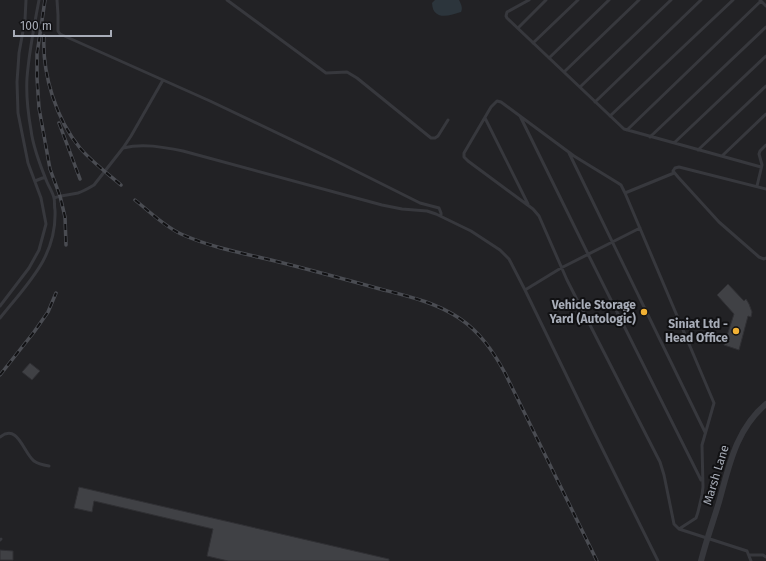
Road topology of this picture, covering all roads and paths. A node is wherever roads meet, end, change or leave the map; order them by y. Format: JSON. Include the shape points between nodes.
{"nodes":[{"id":1,"x":26,"y":0,"type":"edge"},
{"id":2,"x":39,"y":0,"type":"edge"},
{"id":3,"x":57,"y":0,"type":"edge"},
{"id":4,"x":227,"y":0,"type":"edge"},
{"id":5,"x":529,"y":0,"type":"edge"},
{"id":6,"x":546,"y":0,"type":"edge"},
{"id":7,"x":578,"y":0,"type":"edge"},
{"id":8,"x":609,"y":0,"type":"edge"},
{"id":9,"x":639,"y":0,"type":"edge"},
{"id":10,"x":671,"y":0,"type":"edge"},
{"id":11,"x":700,"y":0,"type":"edge"},
{"id":12,"x":733,"y":0,"type":"edge"},
{"id":13,"x":761,"y":1,"type":"edge"},
{"id":14,"x":766,"y":6,"type":"edge"},
{"id":15,"x":518,"y":28,"type":"junction"},
{"id":16,"x":766,"y":28,"type":"edge"},
{"id":17,"x":533,"y":43,"type":"junction"},
{"id":18,"x":766,"y":56,"type":"edge"},
{"id":19,"x":549,"y":58,"type":"junction"},
{"id":20,"x":564,"y":72,"type":"junction"},
{"id":21,"x":163,"y":80,"type":"junction"},
{"id":22,"x":766,"y":86,"type":"edge"},
{"id":23,"x":580,"y":87,"type":"junction"},
{"id":24,"x":595,"y":102,"type":"junction"},
{"id":25,"x":766,"y":114,"type":"edge"},
{"id":26,"x":519,"y":115,"type":"junction"},
{"id":27,"x":610,"y":116,"type":"junction"},
{"id":28,"x":485,"y":118,"type":"junction"},
{"id":29,"x":448,"y":120,"type":"dead end"},
{"id":30,"x":626,"y":130,"type":"junction"},
{"id":31,"x":650,"y":137,"type":"junction"},
{"id":32,"x":674,"y":143,"type":"junction"},
{"id":33,"x":766,"y":144,"type":"edge"},
{"id":34,"x":123,"y":148,"type":"junction"},
{"id":35,"x":698,"y":150,"type":"junction"},
{"id":36,"x":568,"y":152,"type":"junction"},
{"id":37,"x":722,"y":156,"type":"junction"},
{"id":38,"x":761,"y":167,"type":"junction"},
{"id":39,"x":766,"y":169,"type":"edge"},
{"id":40,"x":674,"y":173,"type":"junction"},
{"id":41,"x":45,"y":177,"type":"junction"},
{"id":42,"x":35,"y":181,"type":"junction"},
{"id":43,"x":757,"y":186,"type":"junction"},
{"id":44,"x":766,"y":189,"type":"edge"},
{"id":45,"x":625,"y":193,"type":"junction"},
{"id":46,"x":54,"y":198,"type":"junction"},
{"id":47,"x":529,"y":206,"type":"junction"},
{"id":48,"x":440,"y":216,"type":"junction"},
{"id":49,"x":640,"y":228,"type":"junction"},
{"id":50,"x":612,"y":242,"type":"junction"},
{"id":51,"x":588,"y":254,"type":"junction"},
{"id":52,"x":766,"y":258,"type":"edge"},
{"id":53,"x":561,"y":268,"type":"junction"},
{"id":54,"x":526,"y":290,"type":"junction"},
{"id":55,"x":0,"y":306,"type":"edge"},
{"id":56,"x":0,"y":318,"type":"edge"},
{"id":57,"x":766,"y":404,"type":"edge"},
{"id":58,"x":705,"y":432,"type":"junction"},
{"id":59,"x":0,"y":436,"type":"edge"},
{"id":60,"x":49,"y":466,"type":"dead end"},
{"id":61,"x":702,"y":481,"type":"junction"},
{"id":62,"x":679,"y":529,"type":"junction"},
{"id":63,"x":707,"y":538,"type":"junction"},
{"id":64,"x":749,"y":555,"type":"junction"},
{"id":65,"x":766,"y":557,"type":"edge"},
{"id":66,"x":658,"y":561,"type":"edge"},
{"id":67,"x":701,"y":561,"type":"edge"},
{"id":68,"x":751,"y":561,"type":"edge"}],
"edges":[{"from":1,"to":42,"type":"lane","via":[[17,73],[18,113],[28,163]]},
{"from":2,"to":41,"type":"lane","via":[[27,79],[31,131]]},
{"from":3,"to":21,"type":"lane","via":[[60,34]]},
{"from":4,"to":29,"type":"lane","via":[[325,72],[348,72],[357,78],[431,138],[438,136]]},
{"from":5,"to":15,"type":"lane","via":[[506,14]]},
{"from":6,"to":15,"type":"lane"},
{"from":7,"to":17,"type":"lane"},
{"from":8,"to":19,"type":"lane"},
{"from":9,"to":20,"type":"lane"},
{"from":10,"to":23,"type":"lane"},
{"from":11,"to":24,"type":"lane"},
{"from":12,"to":27,"type":"lane"},
{"from":13,"to":14,"type":"lane"},
{"from":13,"to":30,"type":"lane"},
{"from":15,"to":17,"type":"lane"},
{"from":16,"to":31,"type":"lane"},
{"from":17,"to":19,"type":"lane"},
{"from":18,"to":32,"type":"lane"},
{"from":19,"to":20,"type":"lane"},
{"from":20,"to":23,"type":"lane"},
{"from":21,"to":34,"type":"lane"},
{"from":21,"to":48,"type":"lane","via":[[420,203],[439,208]]},
{"from":22,"to":35,"type":"lane"},
{"from":23,"to":24,"type":"lane"},
{"from":24,"to":27,"type":"lane"},
{"from":25,"to":37,"type":"lane"},
{"from":26,"to":28,"type":"lane","via":[[497,101]]},
{"from":26,"to":36,"type":"lane"},
{"from":26,"to":51,"type":"lane"},
{"from":27,"to":30,"type":"lane"},
{"from":28,"to":47,"type":"lane"},
{"from":28,"to":47,"type":"lane","via":[[464,157]]},
{"from":30,"to":31,"type":"lane"},
{"from":31,"to":32,"type":"lane"},
{"from":32,"to":35,"type":"lane"},
{"from":33,"to":38,"type":"lane","via":[[759,154]]},
{"from":34,"to":46,"type":"lane","via":[[94,185],[79,192]]},
{"from":34,"to":48,"type":"lane","via":[[160,146],[382,205],[430,212]]},
{"from":35,"to":37,"type":"lane"},
{"from":36,"to":45,"type":"lane","via":[[621,185]]},
{"from":36,"to":50,"type":"lane"},
{"from":37,"to":38,"type":"lane"},
{"from":38,"to":39,"type":"lane"},
{"from":38,"to":43,"type":"lane"},
{"from":40,"to":43,"type":"lane","via":[[674,169],[679,167]]},
{"from":40,"to":45,"type":"lane"},
{"from":40,"to":52,"type":"lane","via":[[719,222],[759,257]]},
{"from":41,"to":42,"type":"lane"},
{"from":41,"to":46,"type":"lane"},
{"from":42,"to":55,"type":"lane","via":[[46,224],[40,250]]},
{"from":43,"to":44,"type":"lane"},
{"from":45,"to":49,"type":"lane"},
{"from":46,"to":56,"type":"lane","via":[[54,231],[44,262]]},
{"from":47,"to":53,"type":"lane","via":[[539,216]]},
{"from":48,"to":54,"type":"lane","via":[[471,230],[503,253]]},
{"from":49,"to":50,"type":"lane"},
{"from":49,"to":58,"type":"lane","via":[[713,400],[714,406]]},
{"from":50,"to":51,"type":"lane"},
{"from":50,"to":58,"type":"lane"},
{"from":51,"to":53,"type":"lane"},
{"from":51,"to":61,"type":"lane"},
{"from":53,"to":54,"type":"lane"},
{"from":53,"to":62,"type":"lane","via":[[656,454],[664,475],[674,524]]},
{"from":54,"to":66,"type":"lane"},
{"from":57,"to":63,"type":"street","name":"Marsh Lane","via":[[756,413],[738,440]]},
{"from":58,"to":61,"type":"lane","via":[[702,445]]},
{"from":59,"to":60,"type":"lane","via":[[9,433],[16,435],[34,461]]},
{"from":61,"to":62,"type":"lane","via":[[697,516]]},
{"from":62,"to":63,"type":"lane"},
{"from":63,"to":64,"type":"lane","via":[[747,551]]},
{"from":63,"to":67,"type":"street","name":"Marsh Lane"},
{"from":64,"to":65,"type":"lane"},
{"from":64,"to":68,"type":"lane"}]}
